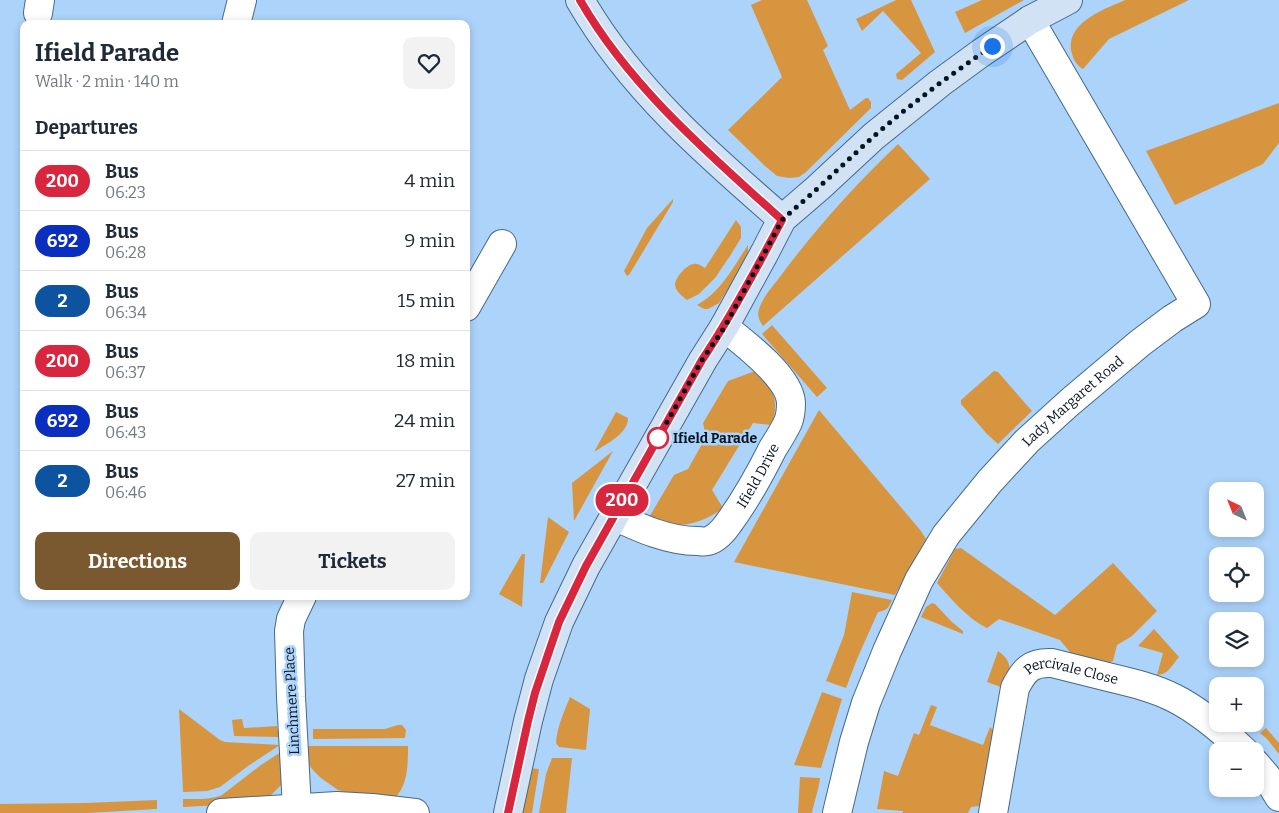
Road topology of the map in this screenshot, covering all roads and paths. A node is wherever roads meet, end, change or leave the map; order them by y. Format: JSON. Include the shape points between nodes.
{"nodes":[{"id":1,"x":242,"y":0,"type":"edge"},
{"id":2,"x":580,"y":0,"type":"edge"},
{"id":3,"x":1068,"y":0,"type":"edge"},
{"id":4,"x":237,"y":20,"type":"edge"},
{"id":5,"x":1030,"y":20,"type":"junction"},
{"id":6,"x":782,"y":220,"type":"junction"},
{"id":7,"x":502,"y":244,"type":"dead end"},
{"id":8,"x":470,"y":300,"type":"edge"},
{"id":9,"x":724,"y":328,"type":"junction"},
{"id":10,"x":614,"y":516,"type":"junction"},
{"id":11,"x":300,"y":600,"type":"edge"},
{"id":12,"x":1235,"y":742,"type":"edge"},
{"id":13,"x":1264,"y":774,"type":"edge"},
{"id":14,"x":1279,"y":797,"type":"edge"},
{"id":15,"x":297,"y":808,"type":"junction"},
{"id":16,"x":222,"y":813,"type":"edge"},
{"id":17,"x":415,"y":813,"type":"edge"},
{"id":18,"x":508,"y":813,"type":"edge"},
{"id":19,"x":837,"y":813,"type":"edge"},
{"id":20,"x":993,"y":813,"type":"edge"}],
"edges":[{"from":1,"to":4,"type":"street"},
{"from":2,"to":6,"type":"street","via":[[612,49],[660,106]]},
{"from":3,"to":5,"type":"street"},
{"from":5,"to":6,"type":"street","via":[[900,114]]},
{"from":5,"to":19,"type":"street","name":"Lady Margaret Road","via":[[1196,304],[1140,343],[1070,402],[990,481],[946,535],[919,580],[866,703]]},
{"from":6,"to":9,"type":"street"},
{"from":7,"to":8,"type":"street"},
{"from":9,"to":10,"type":"street","via":[[702,360]]},
{"from":9,"to":10,"type":"street","name":"Ifield Drive","via":[[745,343],[778,376],[791,402],[788,420],[761,472],[728,524],[709,541],[663,536]]},
{"from":10,"to":18,"type":"street","via":[[559,622],[528,721]]},
{"from":11,"to":15,"type":"street","name":"Linchmere Place","via":[[289,631]]},
{"from":12,"to":20,"type":"street","name":"Percivale Close","via":[[1173,698],[1143,686],[1041,662],[1021,675],[1016,688]]},
{"from":13,"to":14,"type":"street"},
{"from":15,"to":16,"type":"street"},
{"from":15,"to":17,"type":"street","via":[[337,806]]}]}
